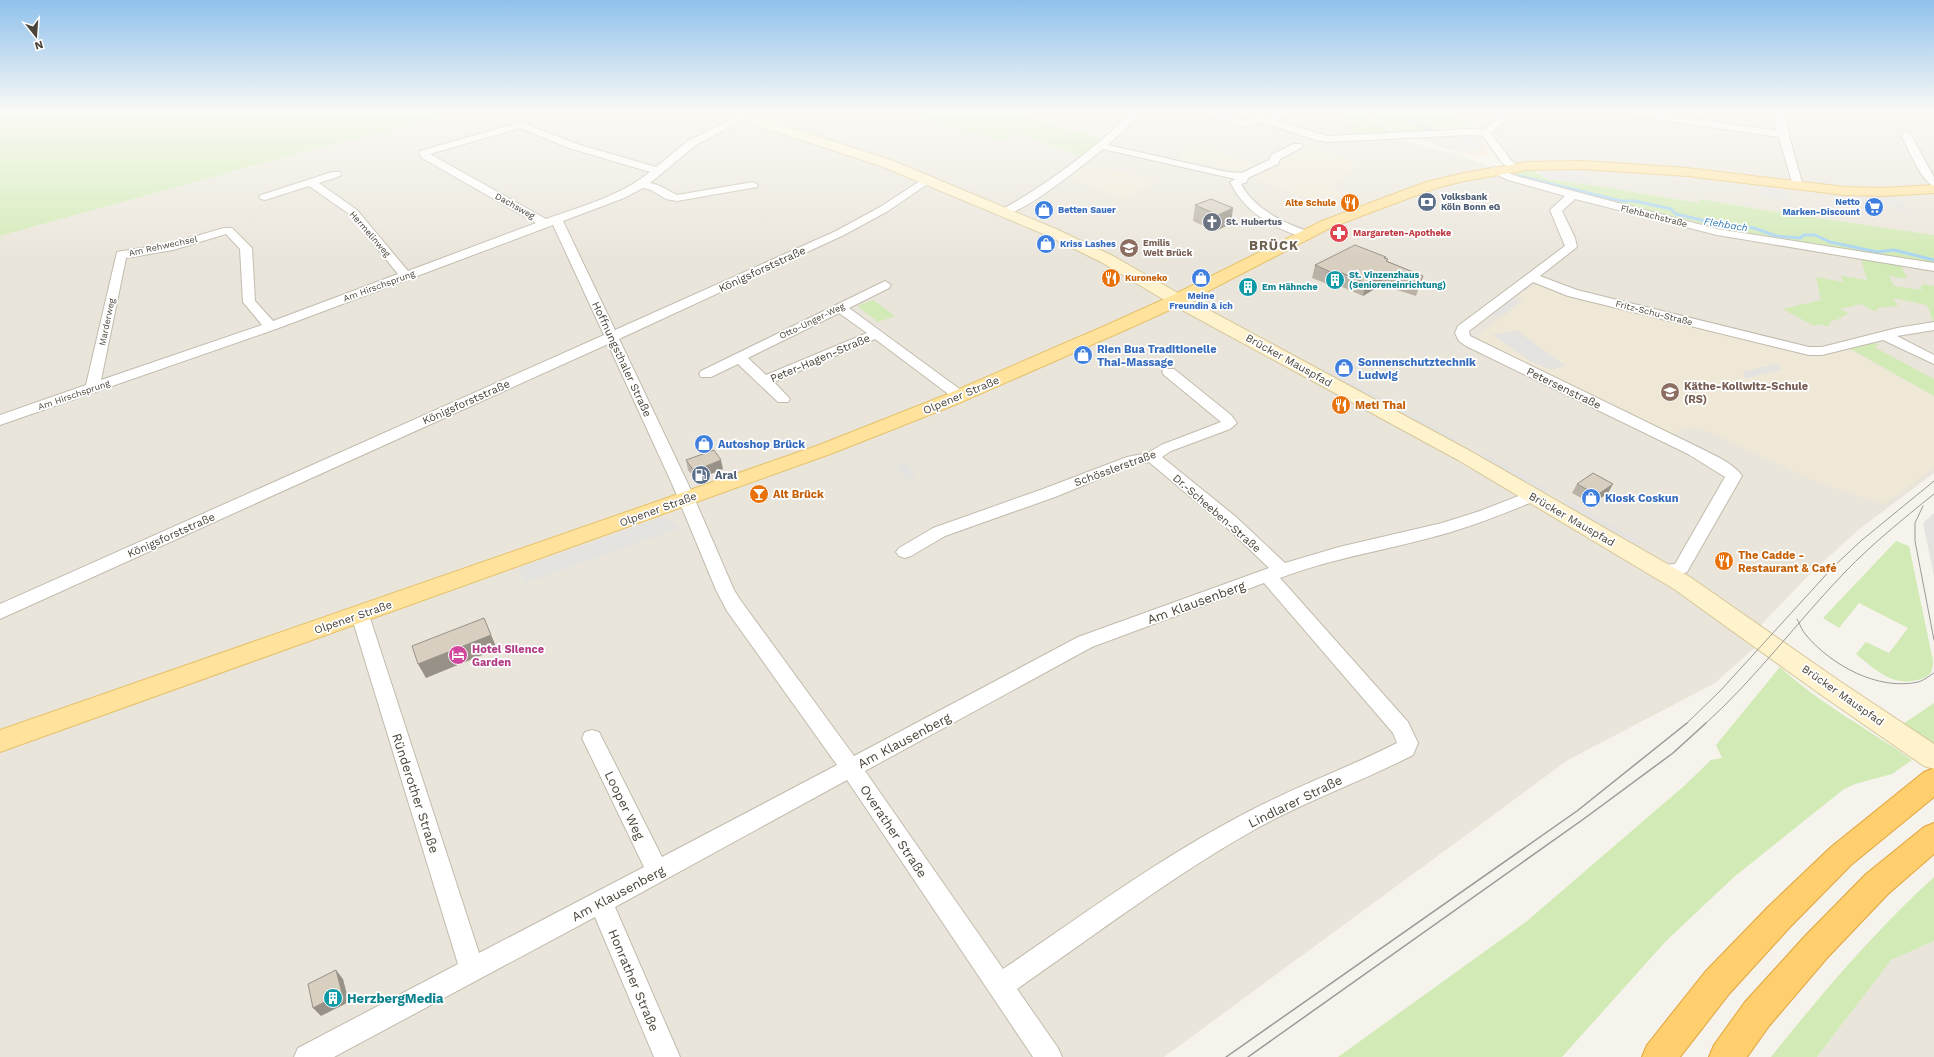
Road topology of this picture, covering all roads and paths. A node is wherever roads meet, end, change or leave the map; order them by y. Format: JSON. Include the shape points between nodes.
{"nodes":[{"id":1,"x":436,"y":161,"type":"edge"},
{"id":2,"x":624,"y":161,"type":"edge"},
{"id":3,"x":670,"y":161,"type":"edge"},
{"id":4,"x":880,"y":161,"type":"edge"},
{"id":5,"x":1082,"y":161,"type":"edge"},
{"id":6,"x":1166,"y":161,"type":"edge"},
{"id":7,"x":1274,"y":161,"type":"edge"},
{"id":8,"x":1506,"y":161,"type":"edge"},
{"id":9,"x":1791,"y":161,"type":"edge"},
{"id":10,"x":1920,"y":161,"type":"edge"},
{"id":11,"x":1513,"y":167,"type":"junction"},
{"id":12,"x":1495,"y":170,"type":"junction"},
{"id":13,"x":657,"y":171,"type":"junction"},
{"id":14,"x":336,"y":174,"type":"dead end"},
{"id":15,"x":1235,"y":178,"type":"junction"},
{"id":16,"x":927,"y":181,"type":"junction"},
{"id":17,"x":310,"y":182,"type":"junction"},
{"id":18,"x":1934,"y":183,"type":"edge"},
{"id":19,"x":641,"y":185,"type":"junction"},
{"id":20,"x":753,"y":185,"type":"dead end"},
{"id":21,"x":1798,"y":186,"type":"junction"},
{"id":22,"x":1934,"y":189,"type":"edge"},
{"id":23,"x":1573,"y":195,"type":"junction"},
{"id":24,"x":265,"y":197,"type":"dead end"},
{"id":25,"x":1005,"y":212,"type":"junction"},
{"id":26,"x":552,"y":222,"type":"junction"},
{"id":27,"x":1307,"y":234,"type":"junction"},
{"id":28,"x":121,"y":255,"type":"joint"},
{"id":29,"x":1934,"y":266,"type":"edge"},
{"id":30,"x":406,"y":276,"type":"junction"},
{"id":31,"x":1531,"y":278,"type":"junction"},
{"id":32,"x":885,"y":285,"type":"dead end"},
{"id":33,"x":1177,"y":300,"type":"junction"},
{"id":34,"x":840,"y":307,"type":"junction"},
{"id":35,"x":271,"y":326,"type":"junction"},
{"id":36,"x":1934,"y":326,"type":"edge"},
{"id":37,"x":876,"y":334,"type":"junction"},
{"id":38,"x":1885,"y":335,"type":"junction"},
{"id":39,"x":611,"y":336,"type":"junction"},
{"id":40,"x":739,"y":357,"type":"junction"},
{"id":41,"x":1934,"y":360,"type":"edge"},
{"id":42,"x":1169,"y":372,"type":"dead end"},
{"id":43,"x":706,"y":374,"type":"dead end"},
{"id":44,"x":764,"y":381,"type":"junction"},
{"id":45,"x":92,"y":389,"type":"junction"},
{"id":46,"x":960,"y":396,"type":"junction"},
{"id":47,"x":783,"y":399,"type":"dead end"},
{"id":48,"x":0,"y":420,"type":"edge"},
{"id":49,"x":1152,"y":457,"type":"junction"},
{"id":50,"x":1531,"y":496,"type":"junction"},
{"id":51,"x":686,"y":499,"type":"junction"},
{"id":52,"x":905,"y":552,"type":"dead end"},
{"id":53,"x":1660,"y":570,"type":"junction"},
{"id":54,"x":1275,"y":573,"type":"junction"},
{"id":55,"x":0,"y":612,"type":"edge"},
{"id":56,"x":360,"y":615,"type":"junction"},
{"id":57,"x":592,"y":738,"type":"dead end"},
{"id":58,"x":0,"y":741,"type":"edge"},
{"id":59,"x":1934,"y":758,"type":"edge"},
{"id":60,"x":851,"y":768,"type":"junction"},
{"id":61,"x":1926,"y":786,"type":"edge"},
{"id":62,"x":1934,"y":836,"type":"edge"},
{"id":63,"x":658,"y":872,"type":"junction"},
{"id":64,"x":601,"y":902,"type":"junction"},
{"id":65,"x":472,"y":970,"type":"junction"},
{"id":66,"x":1000,"y":986,"type":"junction"},
{"id":67,"x":307,"y":1057,"type":"edge"},
{"id":68,"x":668,"y":1057,"type":"edge"},
{"id":69,"x":1049,"y":1057,"type":"edge"},
{"id":70,"x":1659,"y":1057,"type":"edge"},
{"id":71,"x":1726,"y":1057,"type":"edge"}],
"edges":[{"from":1,"to":26,"type":"street","name":"Dachsweg"},
{"from":2,"to":13,"type":"street","name":"Dachsweg"},
{"from":3,"to":13,"type":"street","name":"Am Hirschsprung"},
{"from":4,"to":16,"type":"main road","name":"Brücker Mauspfad"},
{"from":5,"to":25,"type":"street"},
{"from":6,"to":15,"type":"street"},
{"from":7,"to":15,"type":"street"},
{"from":8,"to":11,"type":"street"},
{"from":9,"to":21,"type":"street"},
{"from":10,"to":18,"type":"street"},
{"from":11,"to":12,"type":"main road","name":"Olpener Straße"},
{"from":11,"to":21,"type":"main road","name":"Olpener Straße","via":[[1566,164],[1616,167],[1697,173]]},
{"from":12,"to":23,"type":"street","name":"Flehbachstraße","via":[[1512,178]]},
{"from":12,"to":27,"type":"main road","name":"Olpener Straße","via":[[1431,185]]},
{"from":13,"to":19,"type":"street","name":"Am Hirschsprung"},
{"from":14,"to":17,"type":"street"},
{"from":15,"to":27,"type":"street","via":[[1238,189],[1249,203],[1285,225]]},
{"from":16,"to":25,"type":"main road","name":"Brücker Mauspfad"},
{"from":16,"to":39,"type":"street","name":"Königsforststraße","via":[[840,233]]},
{"from":17,"to":24,"type":"street"},
{"from":17,"to":30,"type":"street","name":"Hermelinweg","via":[[353,212]]},
{"from":19,"to":20,"type":"street","via":[[654,187],[670,197],[677,198]]},
{"from":19,"to":26,"type":"street","name":"Am Hirschsprung"},
{"from":21,"to":22,"type":"main road","name":"Olpener Straße","via":[[1883,192]]},
{"from":23,"to":29,"type":"street","name":"Flehbachstraße","via":[[1723,234]]},
{"from":23,"to":31,"type":"street","name":"Petersenstraße","via":[[1556,210],[1571,240],[1571,247]]},
{"from":25,"to":33,"type":"main road","name":"Brücker Mauspfad","via":[[1107,259]]},
{"from":26,"to":30,"type":"street","name":"Am Hirschsprung"},
{"from":26,"to":39,"type":"street","name":"Hoffnungsthaler Straße"},
{"from":27,"to":33,"type":"main road","name":"Olpener Straße"},
{"from":28,"to":35,"type":"street","name":"Am Rehwechsel","via":[[173,246],[228,230],[246,248],[249,302]]},
{"from":28,"to":45,"type":"street","name":"Marderweg"},
{"from":30,"to":35,"type":"street","name":"Am Hirschsprung"},
{"from":31,"to":38,"type":"street","name":"Fritz-Schu-Straße","via":[[1572,293],[1806,351],[1820,352]]},
{"from":31,"to":53,"type":"street","name":"Petersenstraße","via":[[1463,329],[1464,338],[1705,457],[1734,476],[1681,568],[1673,571]]},
{"from":32,"to":34,"type":"street","name":"Otto-Unger-Weg"},
{"from":33,"to":46,"type":"main road","name":"Olpener Straße"},
{"from":33,"to":50,"type":"main road","name":"Brücker Mauspfad","via":[[1465,456]]},
{"from":34,"to":37,"type":"street","name":"Peter-Hagen-Straße"},
{"from":34,"to":40,"type":"street","name":"Otto-Unger-Weg"},
{"from":35,"to":45,"type":"street","name":"Am Hirschsprung"},
{"from":36,"to":38,"type":"street","name":"Fritz-Schu-Straße"},
{"from":37,"to":44,"type":"street","name":"Peter-Hagen-Straße"},
{"from":37,"to":46,"type":"street","name":"Peter-Hagen-Straße"},
{"from":38,"to":41,"type":"street"},
{"from":39,"to":51,"type":"street","name":"Hoffnungsthaler Straße"},
{"from":39,"to":55,"type":"street","name":"Königsforststraße"},
{"from":40,"to":43,"type":"street","name":"Otto-Unger-Weg"},
{"from":40,"to":44,"type":"street"},
{"from":42,"to":49,"type":"street","name":"Schösslerstraße","via":[[1229,423],[1166,448]]},
{"from":44,"to":47,"type":"street"},
{"from":45,"to":48,"type":"street","name":"Am Hirschsprung"},
{"from":46,"to":51,"type":"main road","name":"Olpener Straße","via":[[826,449]]},
{"from":49,"to":52,"type":"street","name":"Schösslerstraße","via":[[1133,460],[939,532]]},
{"from":49,"to":54,"type":"street","name":"Dr.-Scheeben-Straße","via":[[1230,521]]},
{"from":50,"to":53,"type":"main road","name":"Brücker Mauspfad"},
{"from":50,"to":54,"type":"street","name":"Am Klausenberg","via":[[1486,515],[1445,528],[1339,553]]},
{"from":51,"to":56,"type":"main road","name":"Olpener Straße"},
{"from":51,"to":60,"type":"street","name":"Overather Straße","via":[[734,606]]},
{"from":53,"to":59,"type":"main road","name":"Brücker Mauspfad","via":[[1719,607],[1829,687]]},
{"from":54,"to":60,"type":"street","name":"Am Klausenberg","via":[[1085,642]]},
{"from":54,"to":66,"type":"street","name":"Lindlarer Straße","via":[[1401,728],[1408,743],[1406,749],[1247,823],[1168,872]]},
{"from":56,"to":58,"type":"main road","name":"Olpener Straße"},
{"from":56,"to":65,"type":"street","name":"Ründerother Straße"},
{"from":57,"to":63,"type":"street","name":"Looper Weg"},
{"from":60,"to":63,"type":"street","name":"Am Klausenberg"},
{"from":60,"to":66,"type":"street","name":"Overather Straße"},
{"from":61,"to":70,"type":"highway","via":[[1841,856],[1779,917],[1717,983]]},
{"from":62,"to":71,"type":"highway","via":[[1877,884],[1816,947],[1757,1014]]},
{"from":63,"to":64,"type":"street","name":"Am Klausenberg"},
{"from":64,"to":65,"type":"street","name":"Am Klausenberg"},
{"from":64,"to":68,"type":"street","name":"Honrather Straße"},
{"from":65,"to":67,"type":"street","name":"Am Klausenberg"},
{"from":66,"to":69,"type":"street","name":"Overather Straße"}]}
